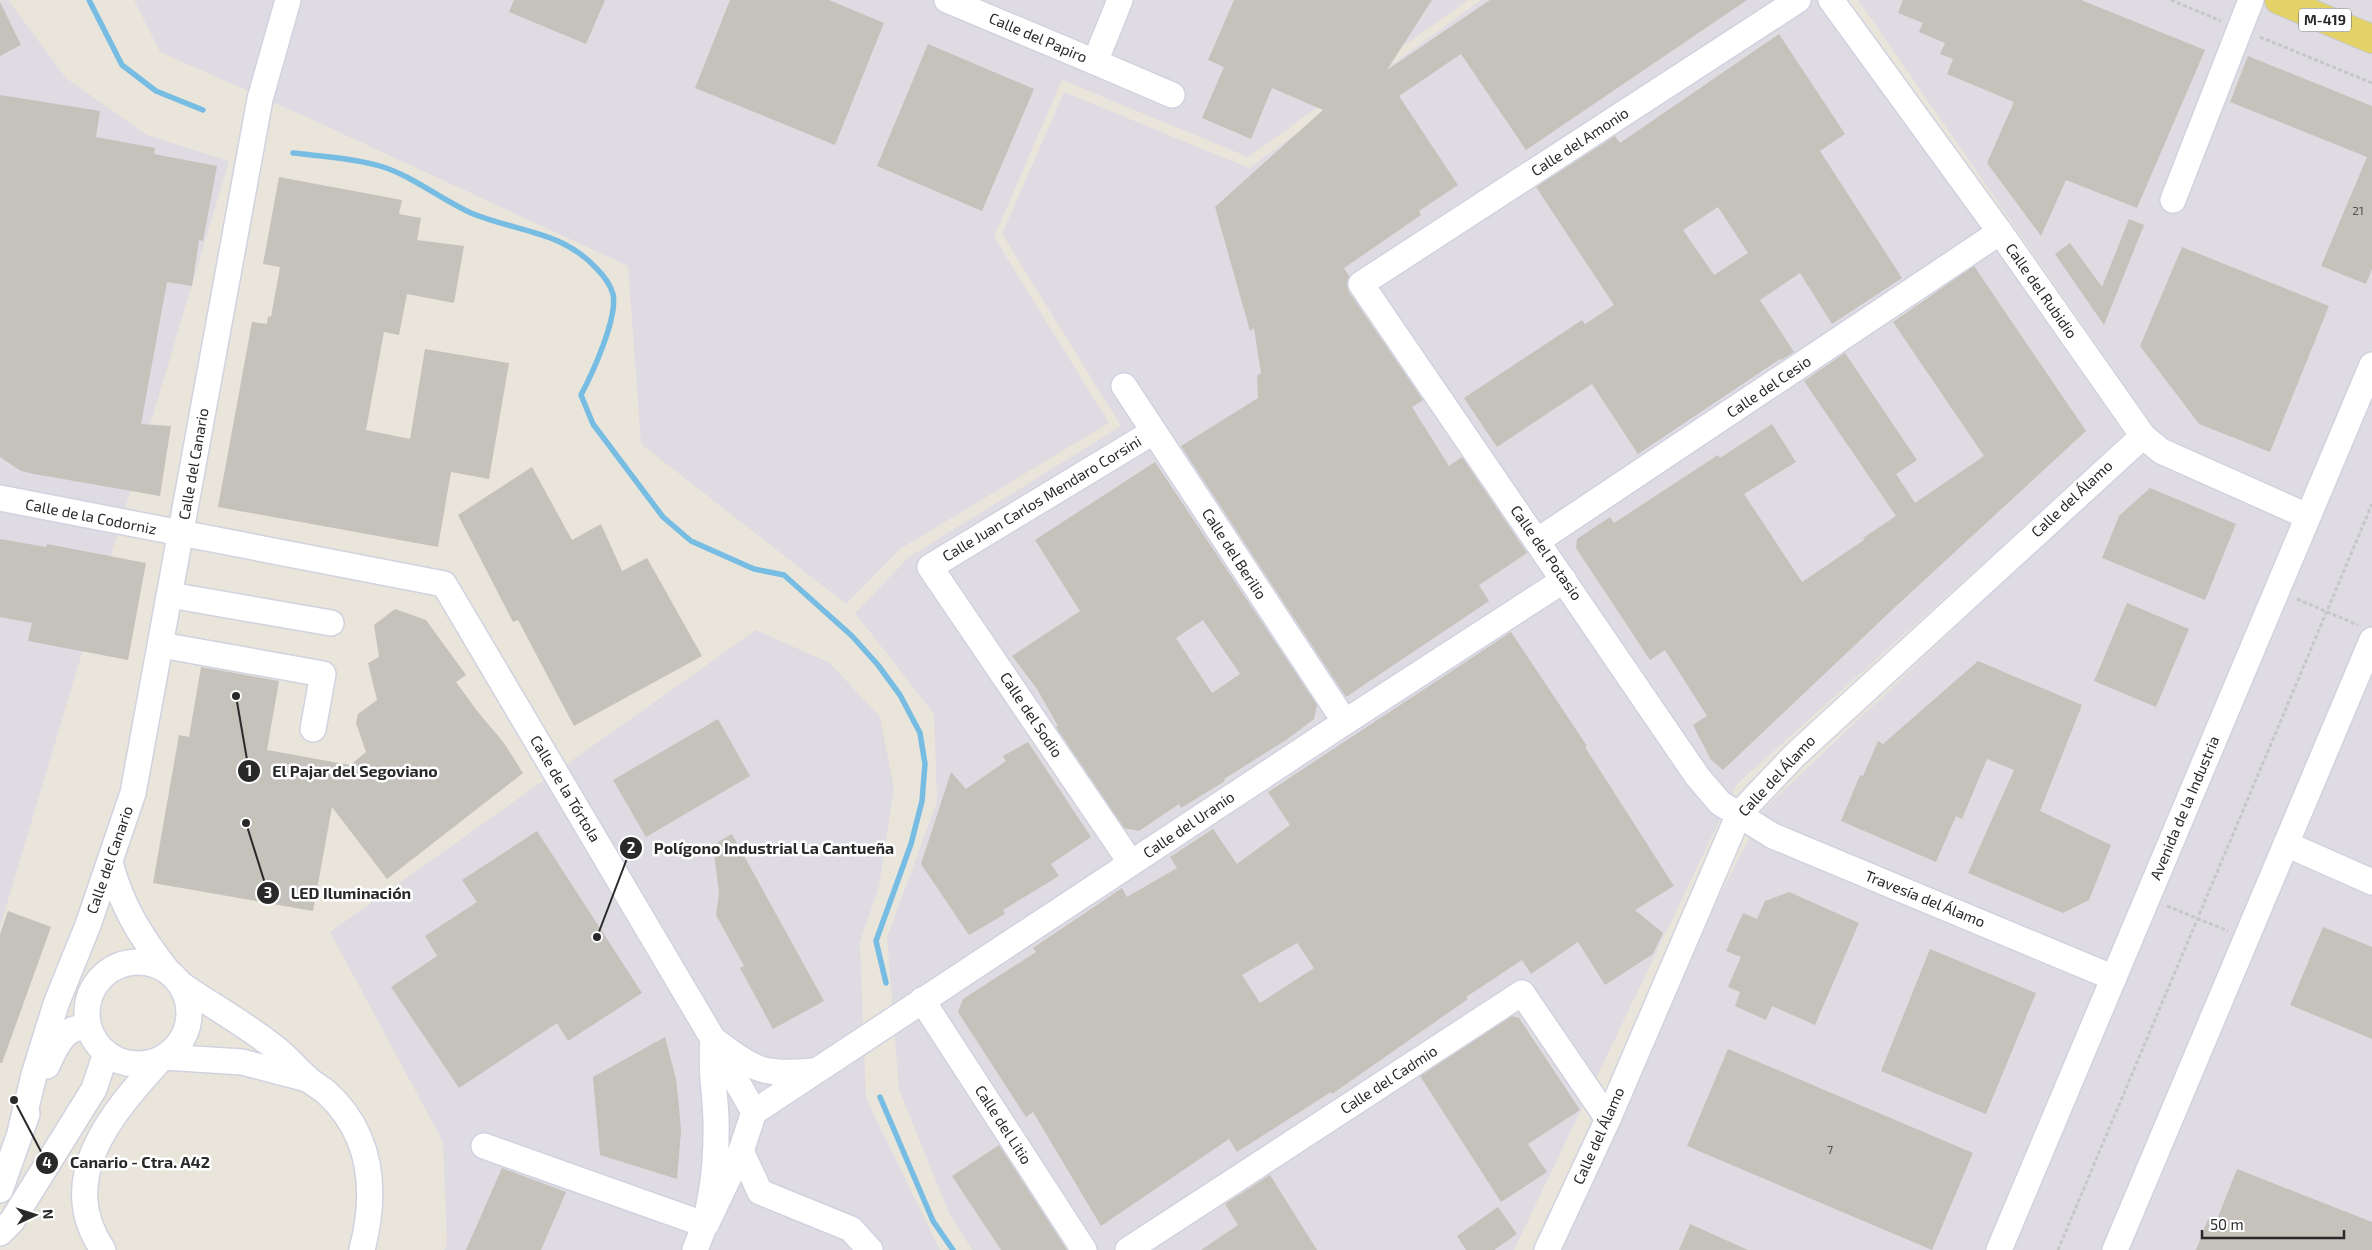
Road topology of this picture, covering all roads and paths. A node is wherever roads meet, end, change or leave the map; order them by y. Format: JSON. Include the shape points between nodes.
{"nodes":[{"id":1,"x":288,"y":0,"type":"edge"},
{"id":2,"x":946,"y":0,"type":"edge"},
{"id":3,"x":1120,"y":0,"type":"edge"},
{"id":4,"x":1798,"y":0,"type":"edge"},
{"id":5,"x":1831,"y":0,"type":"edge"},
{"id":6,"x":2171,"y":0,"type":"edge"},
{"id":7,"x":2251,"y":0,"type":"edge"},
{"id":8,"x":2278,"y":0,"type":"edge"},
{"id":9,"x":2240,"y":29,"type":"junction"},
{"id":10,"x":2372,"y":40,"type":"edge"},
{"id":11,"x":1095,"y":62,"type":"junction"},
{"id":12,"x":2372,"y":83,"type":"edge"},
{"id":13,"x":1172,"y":95,"type":"dead end"},
{"id":14,"x":2174,"y":200,"type":"dead end"},
{"id":15,"x":2000,"y":232,"type":"junction"},
{"id":16,"x":1361,"y":284,"type":"joint"},
{"id":17,"x":2372,"y":365,"type":"edge"},
{"id":18,"x":1124,"y":386,"type":"dead end"},
{"id":19,"x":1153,"y":432,"type":"junction"},
{"id":20,"x":2143,"y":436,"type":"junction"},
{"id":21,"x":0,"y":498,"type":"edge"},
{"id":22,"x":2372,"y":504,"type":"edge"},
{"id":23,"x":2306,"y":516,"type":"junction"},
{"id":24,"x":182,"y":534,"type":"junction"},
{"id":25,"x":1537,"y":541,"type":"junction"},
{"id":26,"x":930,"y":567,"type":"joint"},
{"id":27,"x":1564,"y":580,"type":"junction"},
{"id":28,"x":2276,"y":590,"type":"junction"},
{"id":29,"x":170,"y":595,"type":"junction"},
{"id":30,"x":2327,"y":612,"type":"junction"},
{"id":31,"x":331,"y":623,"type":"dead end"},
{"id":32,"x":2367,"y":634,"type":"edge"},
{"id":33,"x":161,"y":646,"type":"junction"},
{"id":34,"x":1345,"y":722,"type":"junction"},
{"id":35,"x":313,"y":729,"type":"dead end"},
{"id":36,"x":1739,"y":814,"type":"junction"},
{"id":37,"x":2286,"y":844,"type":"junction"},
{"id":38,"x":110,"y":863,"type":"junction"},
{"id":39,"x":1131,"y":863,"type":"junction"},
{"id":40,"x":2372,"y":882,"type":"edge"},
{"id":41,"x":2148,"y":898,"type":"junction"},
{"id":42,"x":2198,"y":918,"type":"junction"},
{"id":43,"x":88,"y":925,"type":"junction"},
{"id":44,"x":2245,"y":938,"type":"junction"},
{"id":45,"x":174,"y":977,"type":"junction"},
{"id":46,"x":2114,"y":978,"type":"junction"},
{"id":47,"x":922,"y":1000,"type":"junction"},
{"id":48,"x":87,"y":1016,"type":"junction"},
{"id":49,"x":50,"y":1022,"type":"junction"},
{"id":50,"x":713,"y":1039,"type":"junction"},
{"id":51,"x":106,"y":1053,"type":"junction"},
{"id":52,"x":162,"y":1058,"type":"junction"},
{"id":53,"x":815,"y":1070,"type":"junction"},
{"id":54,"x":308,"y":1080,"type":"junction"},
{"id":55,"x":754,"y":1112,"type":"junction"},
{"id":56,"x":1608,"y":1119,"type":"junction"},
{"id":57,"x":21,"y":1128,"type":"junction"},
{"id":58,"x":484,"y":1146,"type":"dead end"},
{"id":59,"x":741,"y":1151,"type":"junction"},
{"id":60,"x":0,"y":1190,"type":"edge"},
{"id":61,"x":706,"y":1226,"type":"junction"},
{"id":62,"x":0,"y":1233,"type":"edge"},
{"id":63,"x":103,"y":1250,"type":"edge"},
{"id":64,"x":362,"y":1250,"type":"edge"},
{"id":65,"x":696,"y":1250,"type":"edge"},
{"id":66,"x":870,"y":1250,"type":"edge"},
{"id":67,"x":1084,"y":1250,"type":"edge"},
{"id":68,"x":1128,"y":1250,"type":"edge"},
{"id":69,"x":1547,"y":1250,"type":"edge"},
{"id":70,"x":1999,"y":1250,"type":"edge"},
{"id":71,"x":2058,"y":1250,"type":"edge"},
{"id":72,"x":2115,"y":1250,"type":"edge"}],
"edges":[{"from":1,"to":24,"type":"street","name":"Calle del Canario","via":[[260,99]]},
{"from":2,"to":11,"type":"street","name":"Calle del Papiro"},
{"from":3,"to":11,"type":"street","name":"Calle del Papiro"},
{"from":4,"to":16,"type":"street","name":"Calle del Amonio"},
{"from":5,"to":15,"type":"street","name":"Calle del Rubidio"},
{"from":6,"to":9,"type":"path"},
{"from":7,"to":9,"type":"street"},
{"from":8,"to":10,"type":"main road","number":"M-419"},
{"from":9,"to":12,"type":"path"},
{"from":9,"to":14,"type":"street"},
{"from":11,"to":13,"type":"street"},
{"from":15,"to":20,"type":"street","name":"Calle del Rubidio"},
{"from":15,"to":25,"type":"street","name":"Calle del Cesio"},
{"from":16,"to":25,"type":"street","name":"Calle del Potasio"},
{"from":17,"to":23,"type":"street","name":"Avenida de la Industria"},
{"from":18,"to":19,"type":"street","name":"Calle del Berilio"},
{"from":19,"to":26,"type":"street","name":"Calle Juan Carlos Mendaro Corsini"},
{"from":19,"to":34,"type":"street","name":"Calle del Berilio"},
{"from":20,"to":23,"type":"street","name":"Calle del Rubidio","via":[[2161,451]]},
{"from":20,"to":36,"type":"street","name":"Calle del Álamo","via":[[1795,754]]},
{"from":21,"to":24,"type":"street","name":"Calle de la Codorniz"},
{"from":22,"to":30,"type":"path"},
{"from":23,"to":28,"type":"street","name":"Avenida de la Industria"},
{"from":24,"to":29,"type":"street","name":"Calle del Canario"},
{"from":24,"to":50,"type":"street","name":"Calle de la Tórtola","via":[[444,584]]},
{"from":25,"to":27,"type":"street","name":"Calle del Potasio"},
{"from":26,"to":39,"type":"street","name":"Calle del Sodio"},
{"from":27,"to":34,"type":"street","name":"Calle del Uranio"},
{"from":27,"to":36,"type":"street","name":"Calle del Potasio","via":[[1697,776],[1720,803]]},
{"from":28,"to":30,"type":"path"},
{"from":28,"to":41,"type":"street","name":"Avenida de la Industria"},
{"from":29,"to":31,"type":"street"},
{"from":29,"to":33,"type":"street","name":"Calle del Canario"},
{"from":30,"to":32,"type":"path"},
{"from":30,"to":42,"type":"path"},
{"from":32,"to":37,"type":"street"},
{"from":33,"to":35,"type":"street","via":[[323,674]]},
{"from":33,"to":38,"type":"street","name":"Calle del Canario","via":[[133,793]]},
{"from":34,"to":39,"type":"street","name":"Calle del Uranio"},
{"from":36,"to":46,"type":"street","name":"Travesía del Álamo","via":[[1773,836]]},
{"from":36,"to":56,"type":"street","name":"Calle del Álamo"},
{"from":37,"to":40,"type":"street"},
{"from":37,"to":44,"type":"street"},
{"from":38,"to":43,"type":"street","name":"Calle del Canario"},
{"from":38,"to":45,"type":"street","via":[[130,918],[143,940]]},
{"from":39,"to":47,"type":"street","name":"Calle del Uranio"},
{"from":41,"to":42,"type":"path"},
{"from":41,"to":46,"type":"street","name":"Avenida de la Industria"},
{"from":42,"to":44,"type":"path"},
{"from":42,"to":71,"type":"path"},
{"from":43,"to":48,"type":"street","name":"Calle del Canario","via":[[75,970],[76,986]]},
{"from":43,"to":49,"type":"street","name":"Calle del Canario"},
{"from":44,"to":72,"type":"street"},
{"from":45,"to":48,"type":"street","via":[[151,963],[119,964],[94,986]]},
{"from":45,"to":52,"type":"street","via":[[188,1000],[189,1017],[181,1040]]},
{"from":45,"to":54,"type":"street","via":[[275,1047]]},
{"from":46,"to":70,"type":"street","name":"Avenida de la Industria"},
{"from":47,"to":53,"type":"street","name":"Calle del Uranio"},
{"from":47,"to":67,"type":"street","name":"Calle del Litio"},
{"from":48,"to":49,"type":"street"},
{"from":48,"to":51,"type":"street","via":[[96,1043]]},
{"from":48,"to":57,"type":"street","name":"Calle del Canario","via":[[83,1027],[69,1032],[57,1045]]},
{"from":49,"to":57,"type":"street","name":"Calle del Canario"},
{"from":50,"to":53,"type":"street","via":[[760,1070],[784,1074]]},
{"from":50,"to":55,"type":"street","name":"Calle de la Tórtola"},
{"from":50,"to":61,"type":"street","via":[[710,1064],[716,1118],[715,1172]]},
{"from":51,"to":52,"type":"street","via":[[132,1064],[146,1064]]},
{"from":51,"to":62,"type":"street","via":[[94,1088],[12,1221]]},
{"from":52,"to":54,"type":"street","via":[[242,1062]]},
{"from":52,"to":63,"type":"street","via":[[120,1105],[100,1135],[88,1167],[85,1203],[94,1236]]},
{"from":53,"to":55,"type":"street","name":"Calle del Uranio"},
{"from":54,"to":64,"type":"street","via":[[346,1114],[363,1147],[370,1171],[371,1199]]},
{"from":55,"to":59,"type":"street"},
{"from":56,"to":68,"type":"street","name":"Calle del Cadmio","via":[[1522,993]]},
{"from":56,"to":69,"type":"street","name":"Calle del Álamo"},
{"from":57,"to":60,"type":"street","name":"Calle del Canario"},
{"from":58,"to":61,"type":"street"},
{"from":59,"to":61,"type":"street"},
{"from":59,"to":66,"type":"street","via":[[760,1192],[851,1229]]},
{"from":61,"to":65,"type":"street"}]}
